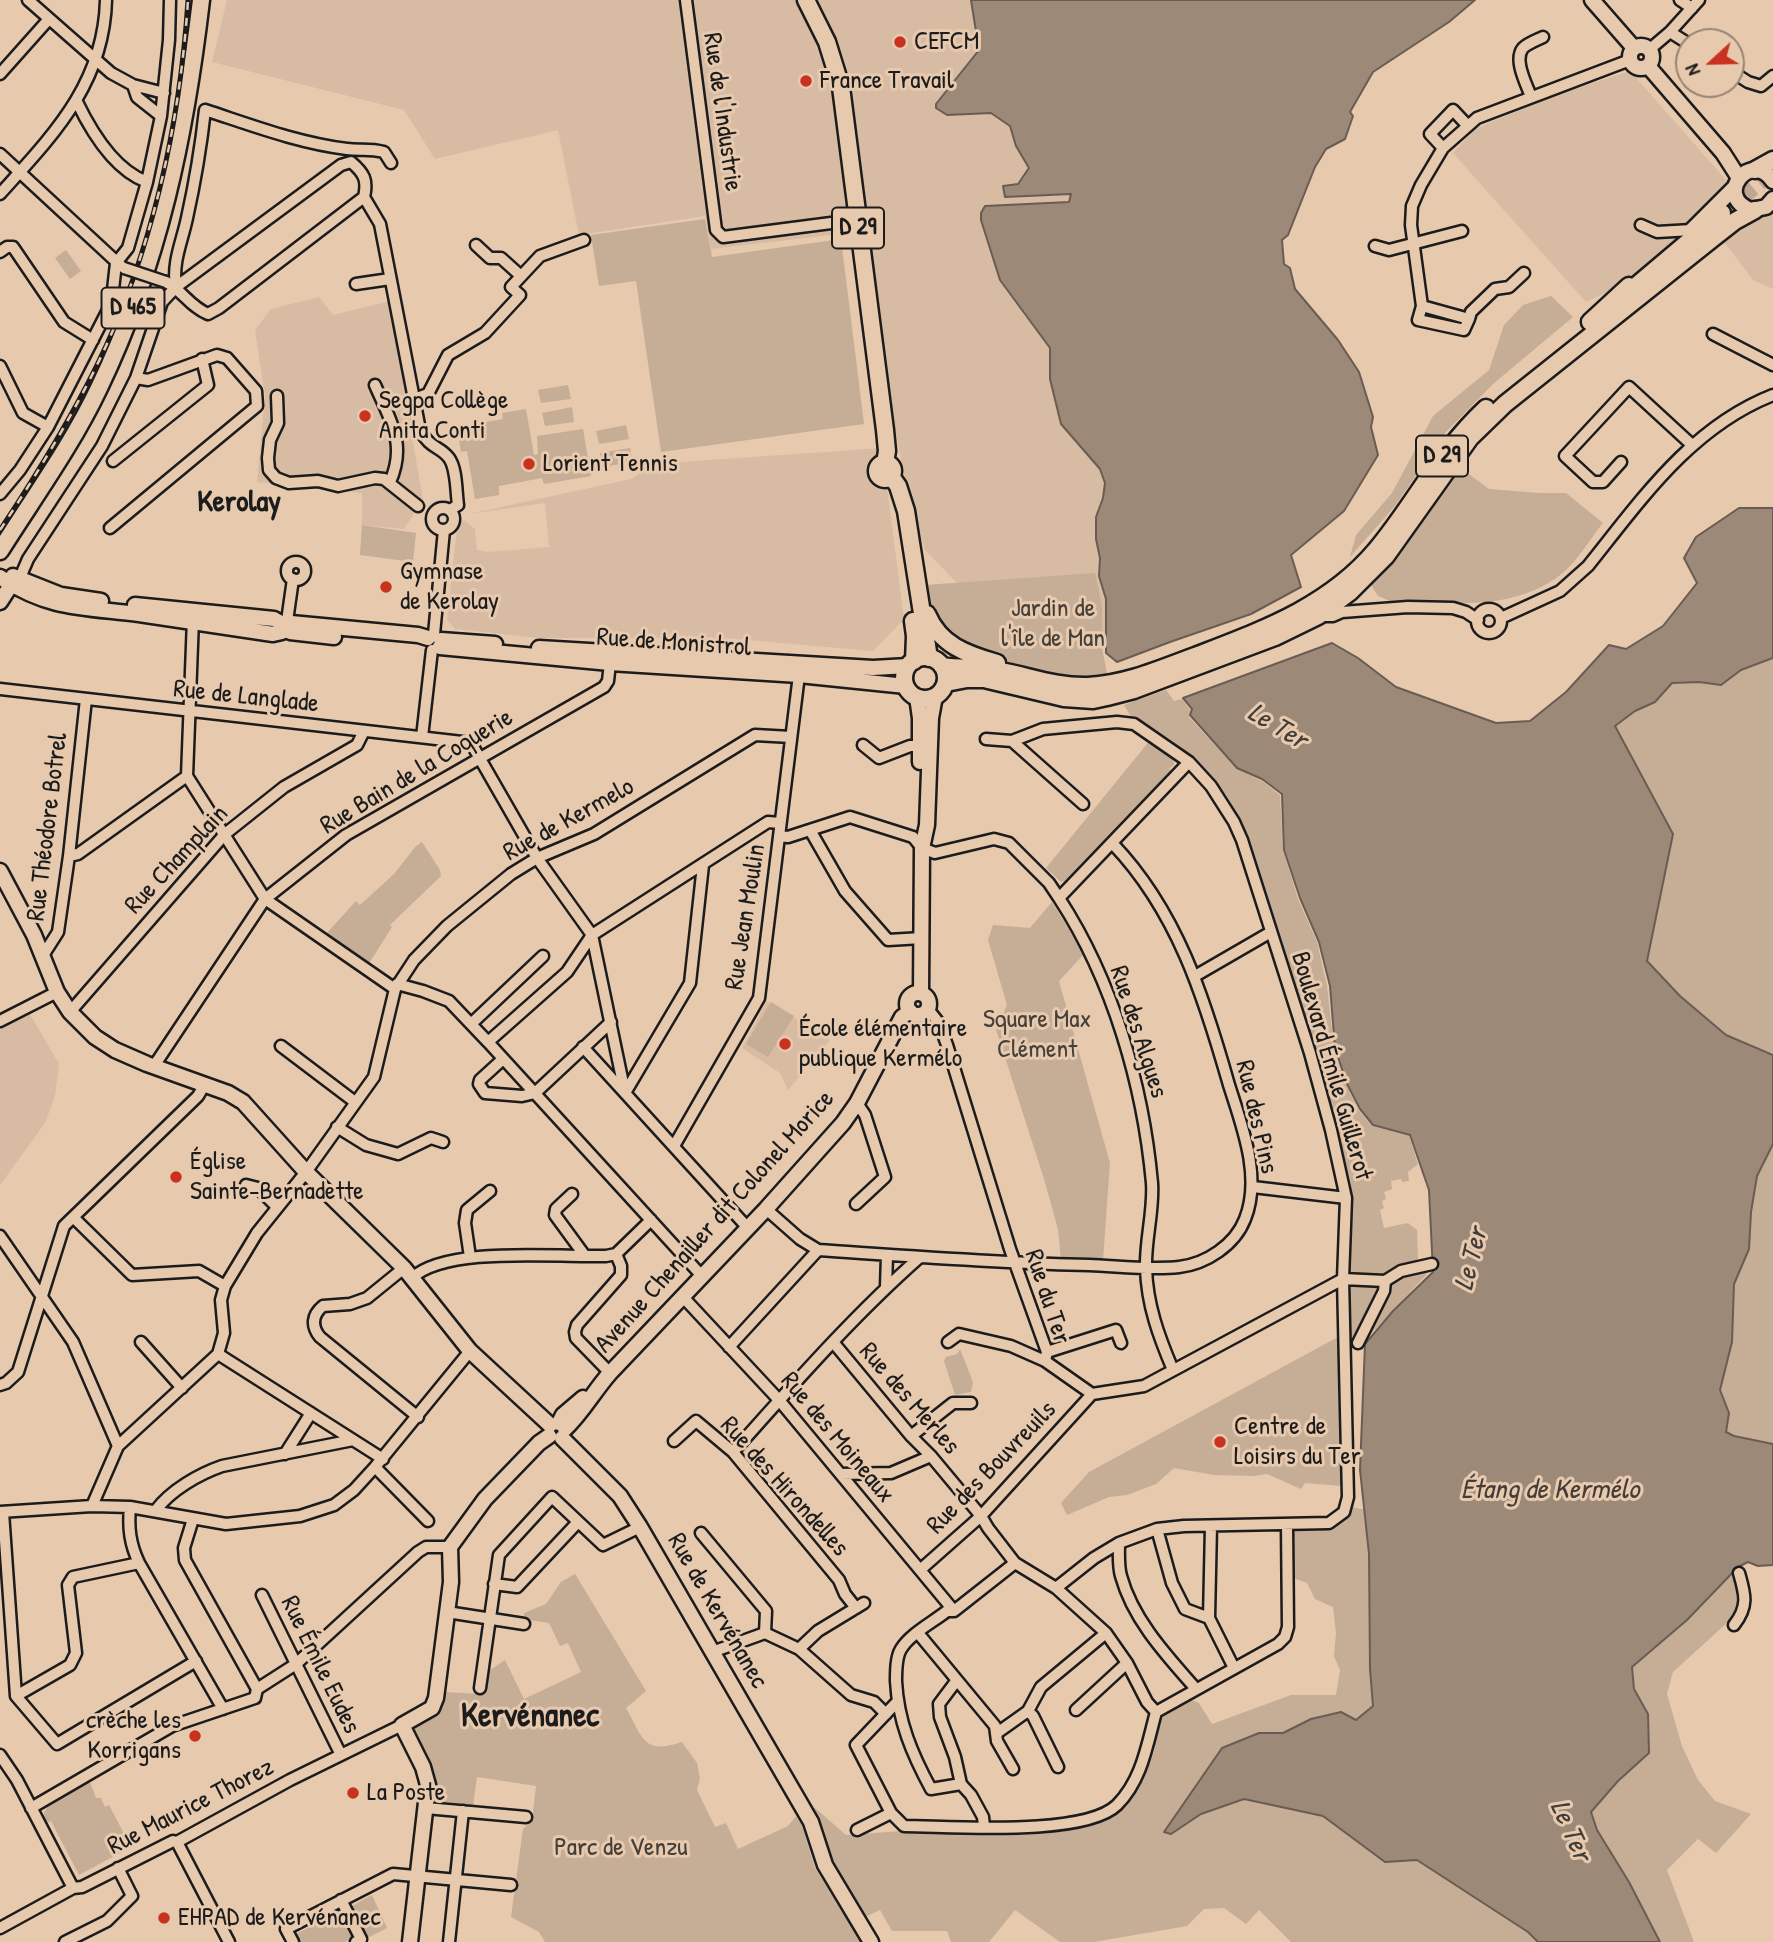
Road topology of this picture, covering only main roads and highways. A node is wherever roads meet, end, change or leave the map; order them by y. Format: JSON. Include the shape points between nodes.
{"nodes":[{"id":1,"x":203,"y":0,"type":"edge"},
{"id":2,"x":800,"y":0,"type":"edge"},
{"id":3,"x":806,"y":0,"type":"edge"},
{"id":4,"x":1773,"y":160,"type":"edge"},
{"id":5,"x":1755,"y":170,"type":"road end"},
{"id":6,"x":1766,"y":207,"type":"edge"},
{"id":7,"x":1724,"y":215,"type":"tunnel mouth"},
{"id":8,"x":1692,"y":230,"type":"road end"},
{"id":9,"x":1593,"y":326,"type":"junction"},
{"id":10,"x":887,"y":472,"type":"junction"},
{"id":11,"x":0,"y":551,"type":"edge"},
{"id":12,"x":921,"y":598,"type":"junction"},
{"id":13,"x":923,"y":663,"type":"junction"},
{"id":14,"x":1167,"y":672,"type":"junction"},
{"id":15,"x":946,"y":683,"type":"junction"},
{"id":16,"x":1073,"y":686,"type":"junction"}],
"edges":[{"from":1,"to":11,"type":"main road","number":"D 465","via":[[179,152],[131,313],[76,430]]},
{"from":2,"to":3,"type":"main road"},
{"from":3,"to":10,"type":"main road","number":"D 29","via":[[839,76],[886,430]]},
{"from":4,"to":5,"type":"main road"},
{"from":6,"to":9,"type":"main road","via":[[1728,227]]},
{"from":7,"to":9,"type":"main road","number":"D 29"},
{"from":8,"to":9,"type":"main road"},
{"from":9,"to":14,"type":"main road","number":"D 29","via":[[1498,397],[1462,431],[1375,551],[1315,611]]},
{"from":10,"to":12,"type":"main road","via":[[898,486],[906,511]]},
{"from":10,"to":13,"type":"main road"},
{"from":12,"to":13,"type":"main road"},
{"from":12,"to":16,"type":"main road","via":[[936,631],[963,653]]},
{"from":13,"to":15,"type":"main road"},
{"from":13,"to":15,"type":"main road","via":[[905,673],[911,692],[923,699],[935,696]]},
{"from":13,"to":16,"type":"main road","number":"D 29","via":[[997,670]]},
{"from":14,"to":15,"type":"main road","number":"D 29","via":[[1134,690],[1093,700],[1052,696],[984,679]]},
{"from":14,"to":16,"type":"main road","number":"D 29"}]}
